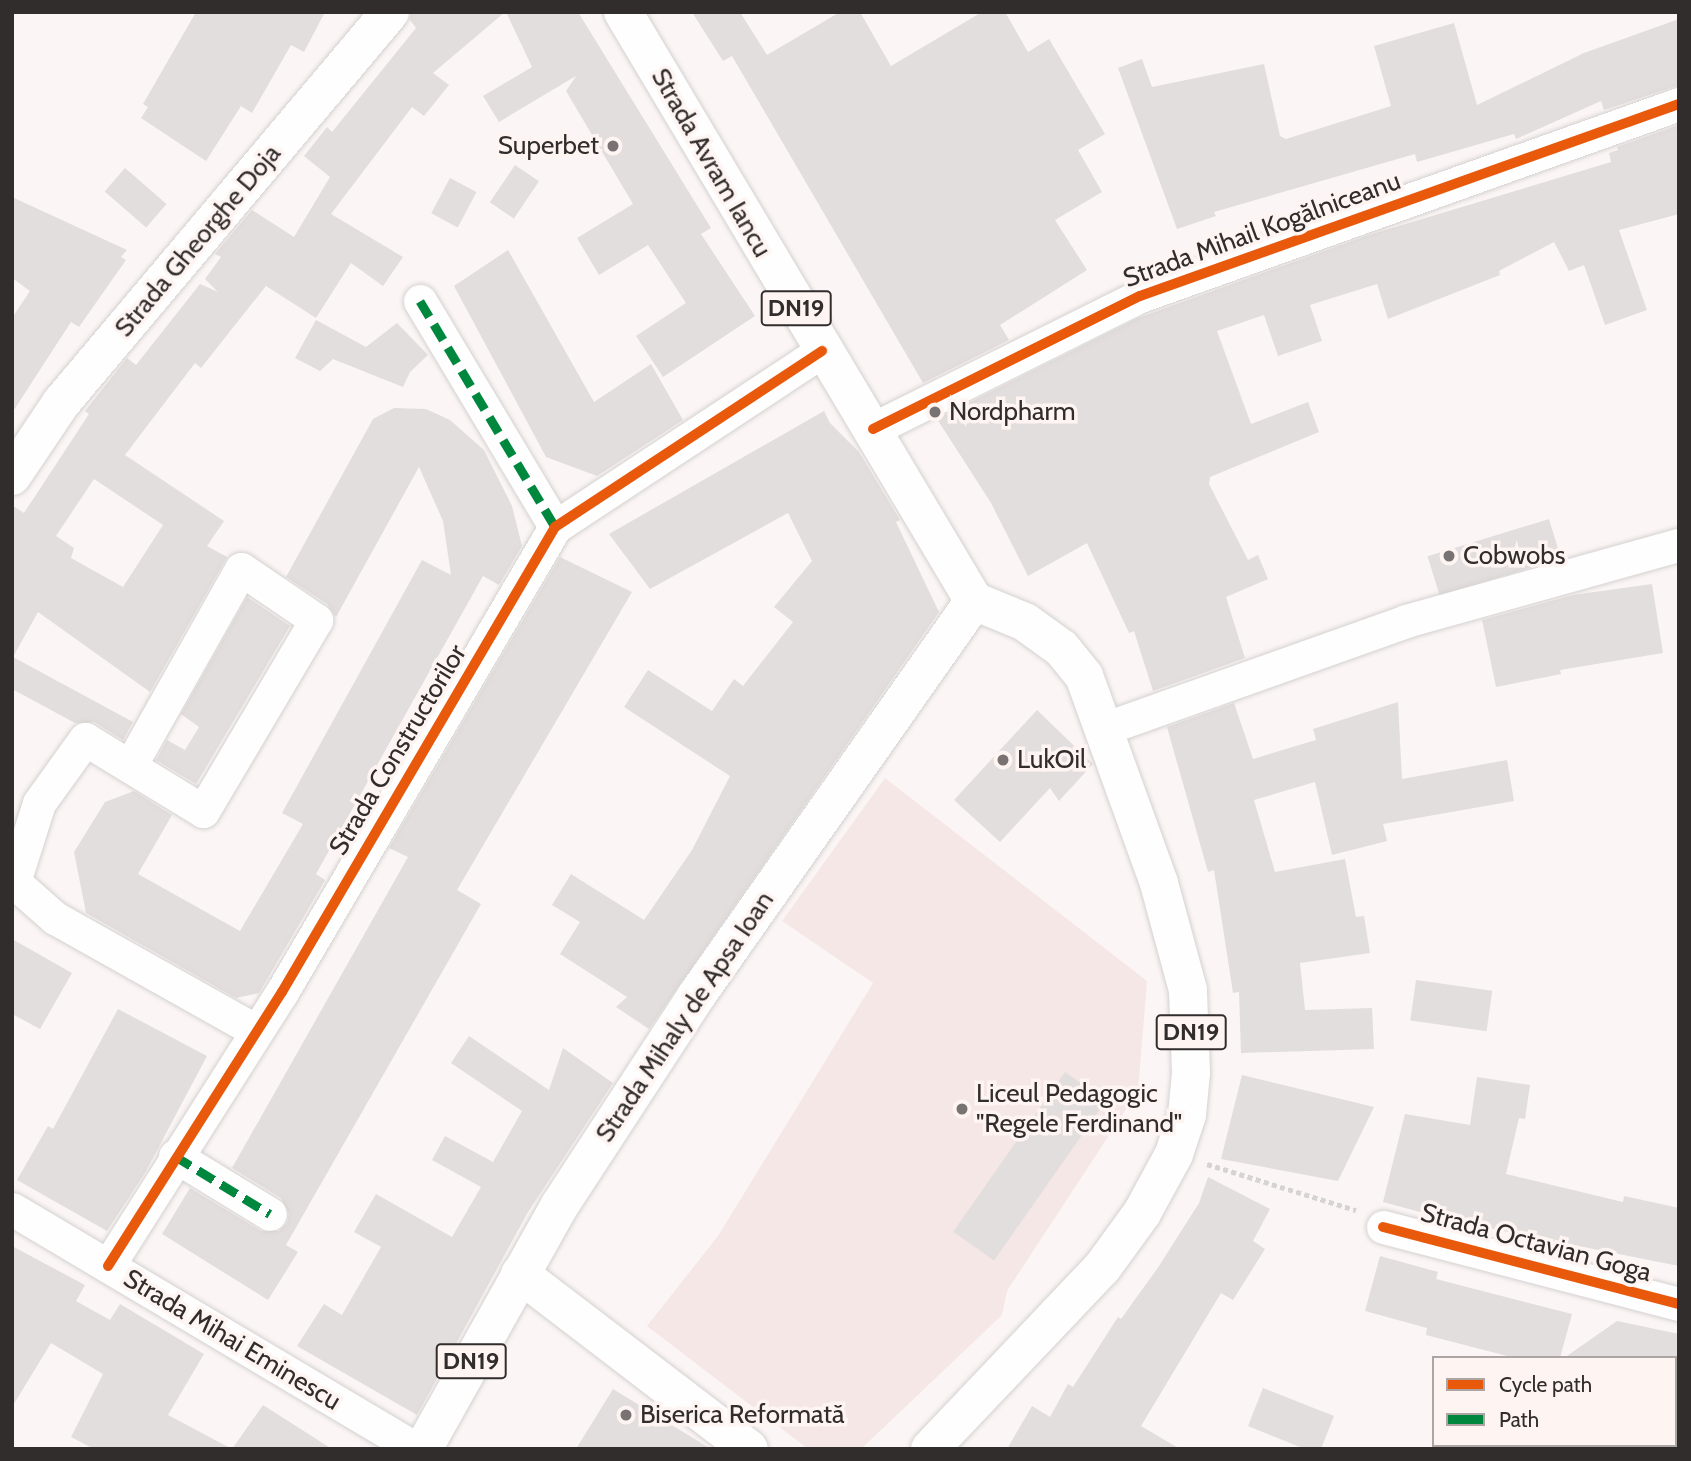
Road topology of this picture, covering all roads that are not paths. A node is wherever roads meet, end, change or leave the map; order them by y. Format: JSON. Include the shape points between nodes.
{"nodes":[{"id":1,"x":390,"y":12,"type":"edge"},
{"id":2,"x":623,"y":12,"type":"edge"},
{"id":3,"x":1679,"y":104,"type":"edge"},
{"id":4,"x":420,"y":301,"type":"dead end"},
{"id":5,"x":822,"y":351,"type":"junction"},
{"id":6,"x":873,"y":429,"type":"junction"},
{"id":7,"x":12,"y":476,"type":"edge"},
{"id":8,"x":555,"y":527,"type":"junction"},
{"id":9,"x":1679,"y":545,"type":"edge"},
{"id":10,"x":974,"y":601,"type":"junction"},
{"id":11,"x":1106,"y":728,"type":"junction"},
{"id":12,"x":130,"y":766,"type":"junction"},
{"id":13,"x":256,"y":1031,"type":"junction"},
{"id":14,"x":175,"y":1156,"type":"junction"},
{"id":15,"x":12,"y":1209,"type":"edge"},
{"id":16,"x":270,"y":1214,"type":"dead end"},
{"id":17,"x":1382,"y":1227,"type":"road end"},
{"id":18,"x":108,"y":1266,"type":"junction"},
{"id":19,"x":520,"y":1274,"type":"junction"},
{"id":20,"x":1679,"y":1304,"type":"edge"},
{"id":21,"x":416,"y":1449,"type":"edge"},
{"id":22,"x":423,"y":1449,"type":"edge"},
{"id":23,"x":749,"y":1449,"type":"edge"},
{"id":24,"x":929,"y":1449,"type":"edge"}],
"edges":[{"from":1,"to":7,"type":"main road","name":"Strada Gheorghe Doja","via":[[61,404]]},
{"from":2,"to":5,"type":"main road","name":"Strada Avram Iancu","number":"DN19"},
{"from":3,"to":6,"type":"street","name":"Strada Mihail Kogălniceanu","via":[[1140,296]]},
{"from":4,"to":8,"type":"street"},
{"from":5,"to":6,"type":"main road","name":"Strada Avram Iancu","number":"DN19"},
{"from":5,"to":8,"type":"street","name":"Strada Constructorilor"},
{"from":6,"to":10,"type":"main road","name":"Strada Avram Iancu","number":"DN19"},
{"from":8,"to":13,"type":"street","name":"Strada Constructorilor"},
{"from":9,"to":11,"type":"street","via":[[1406,621]]},
{"from":10,"to":11,"type":"main road","number":"DN19","via":[[1025,622],[1061,648],[1084,676]]},
{"from":10,"to":19,"type":"main road","name":"Strada Mihaly de Apsa Ioan","number":"DN19","via":[[697,995]]},
{"from":11,"to":24,"type":"main road","number":"DN19","via":[[1160,883],[1188,990],[1191,1073],[1187,1115],[1174,1154],[1142,1213],[1102,1268]]},
{"from":12,"to":12,"type":"street","via":[[203,811],[316,620],[241,569]]},
{"from":12,"to":13,"type":"street","via":[[85,739],[39,803],[14,882],[55,918]]},
{"from":13,"to":14,"type":"street","name":"Strada Constructorilor"},
{"from":14,"to":16,"type":"street"},
{"from":14,"to":18,"type":"street","name":"Strada Constructorilor"},
{"from":15,"to":18,"type":"street","name":"Strada Mihai Eminescu"},
{"from":17,"to":20,"type":"street","name":"Strada Octavian Goga"},
{"from":18,"to":21,"type":"street","name":"Strada Mihai Eminescu"},
{"from":19,"to":22,"type":"main road","name":"Strada Mihaly de Apsa Ioan","number":"DN19"},
{"from":19,"to":23,"type":"main road"}]}
